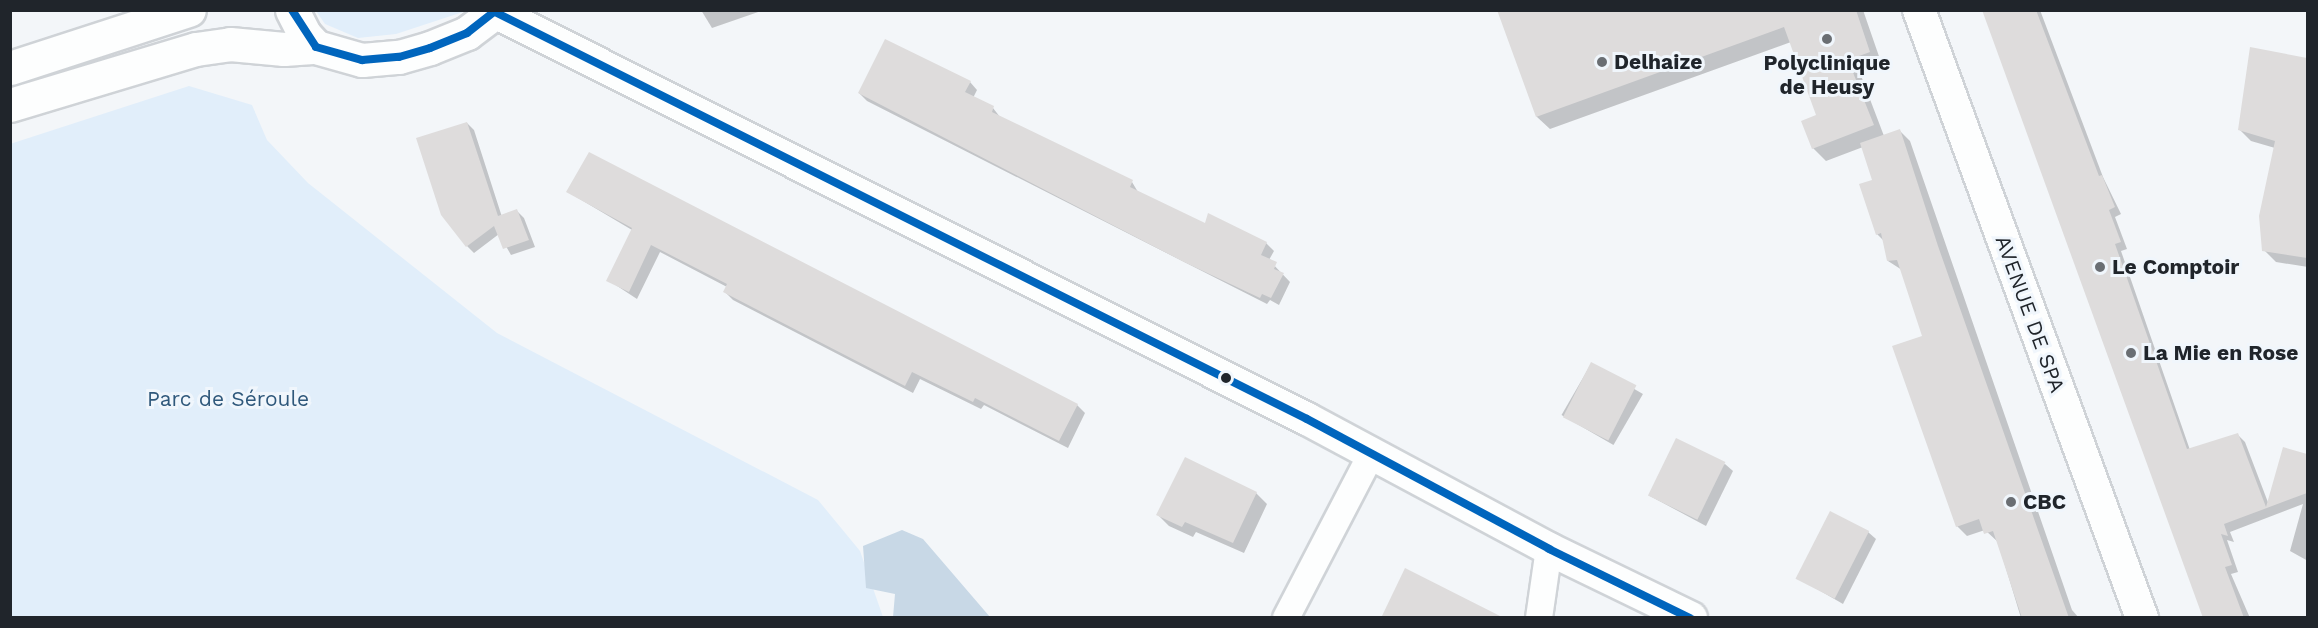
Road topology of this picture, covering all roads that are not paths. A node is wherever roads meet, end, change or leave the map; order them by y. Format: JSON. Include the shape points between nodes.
{"nodes":[{"id":1,"x":189,"y":10,"type":"edge"},
{"id":2,"x":291,"y":10,"type":"edge"},
{"id":3,"x":1919,"y":10,"type":"edge"},
{"id":4,"x":496,"y":11,"type":"edge"},
{"id":5,"x":316,"y":47,"type":"junction"},
{"id":6,"x":10,"y":68,"type":"edge"},
{"id":7,"x":10,"y":105,"type":"edge"},
{"id":8,"x":1372,"y":453,"type":"junction"},
{"id":9,"x":1549,"y":549,"type":"junction"},
{"id":10,"x":1286,"y":618,"type":"edge"},
{"id":11,"x":1539,"y":618,"type":"edge"},
{"id":12,"x":1691,"y":618,"type":"edge"},
{"id":13,"x":2142,"y":618,"type":"edge"}],
"edges":[{"from":1,"to":6,"type":"highway"},
{"from":2,"to":5,"type":"highway"},
{"from":3,"to":13,"type":"street","name":"AVENUE DE SPA"},
{"from":4,"to":5,"type":"highway","via":[[467,33],[399,57],[362,60]]},
{"from":4,"to":8,"type":"street"},
{"from":5,"to":7,"type":"highway","via":[[284,49],[230,44],[196,49]]},
{"from":8,"to":9,"type":"street"},
{"from":8,"to":10,"type":"street"},
{"from":9,"to":11,"type":"street"},
{"from":9,"to":12,"type":"street"}]}
